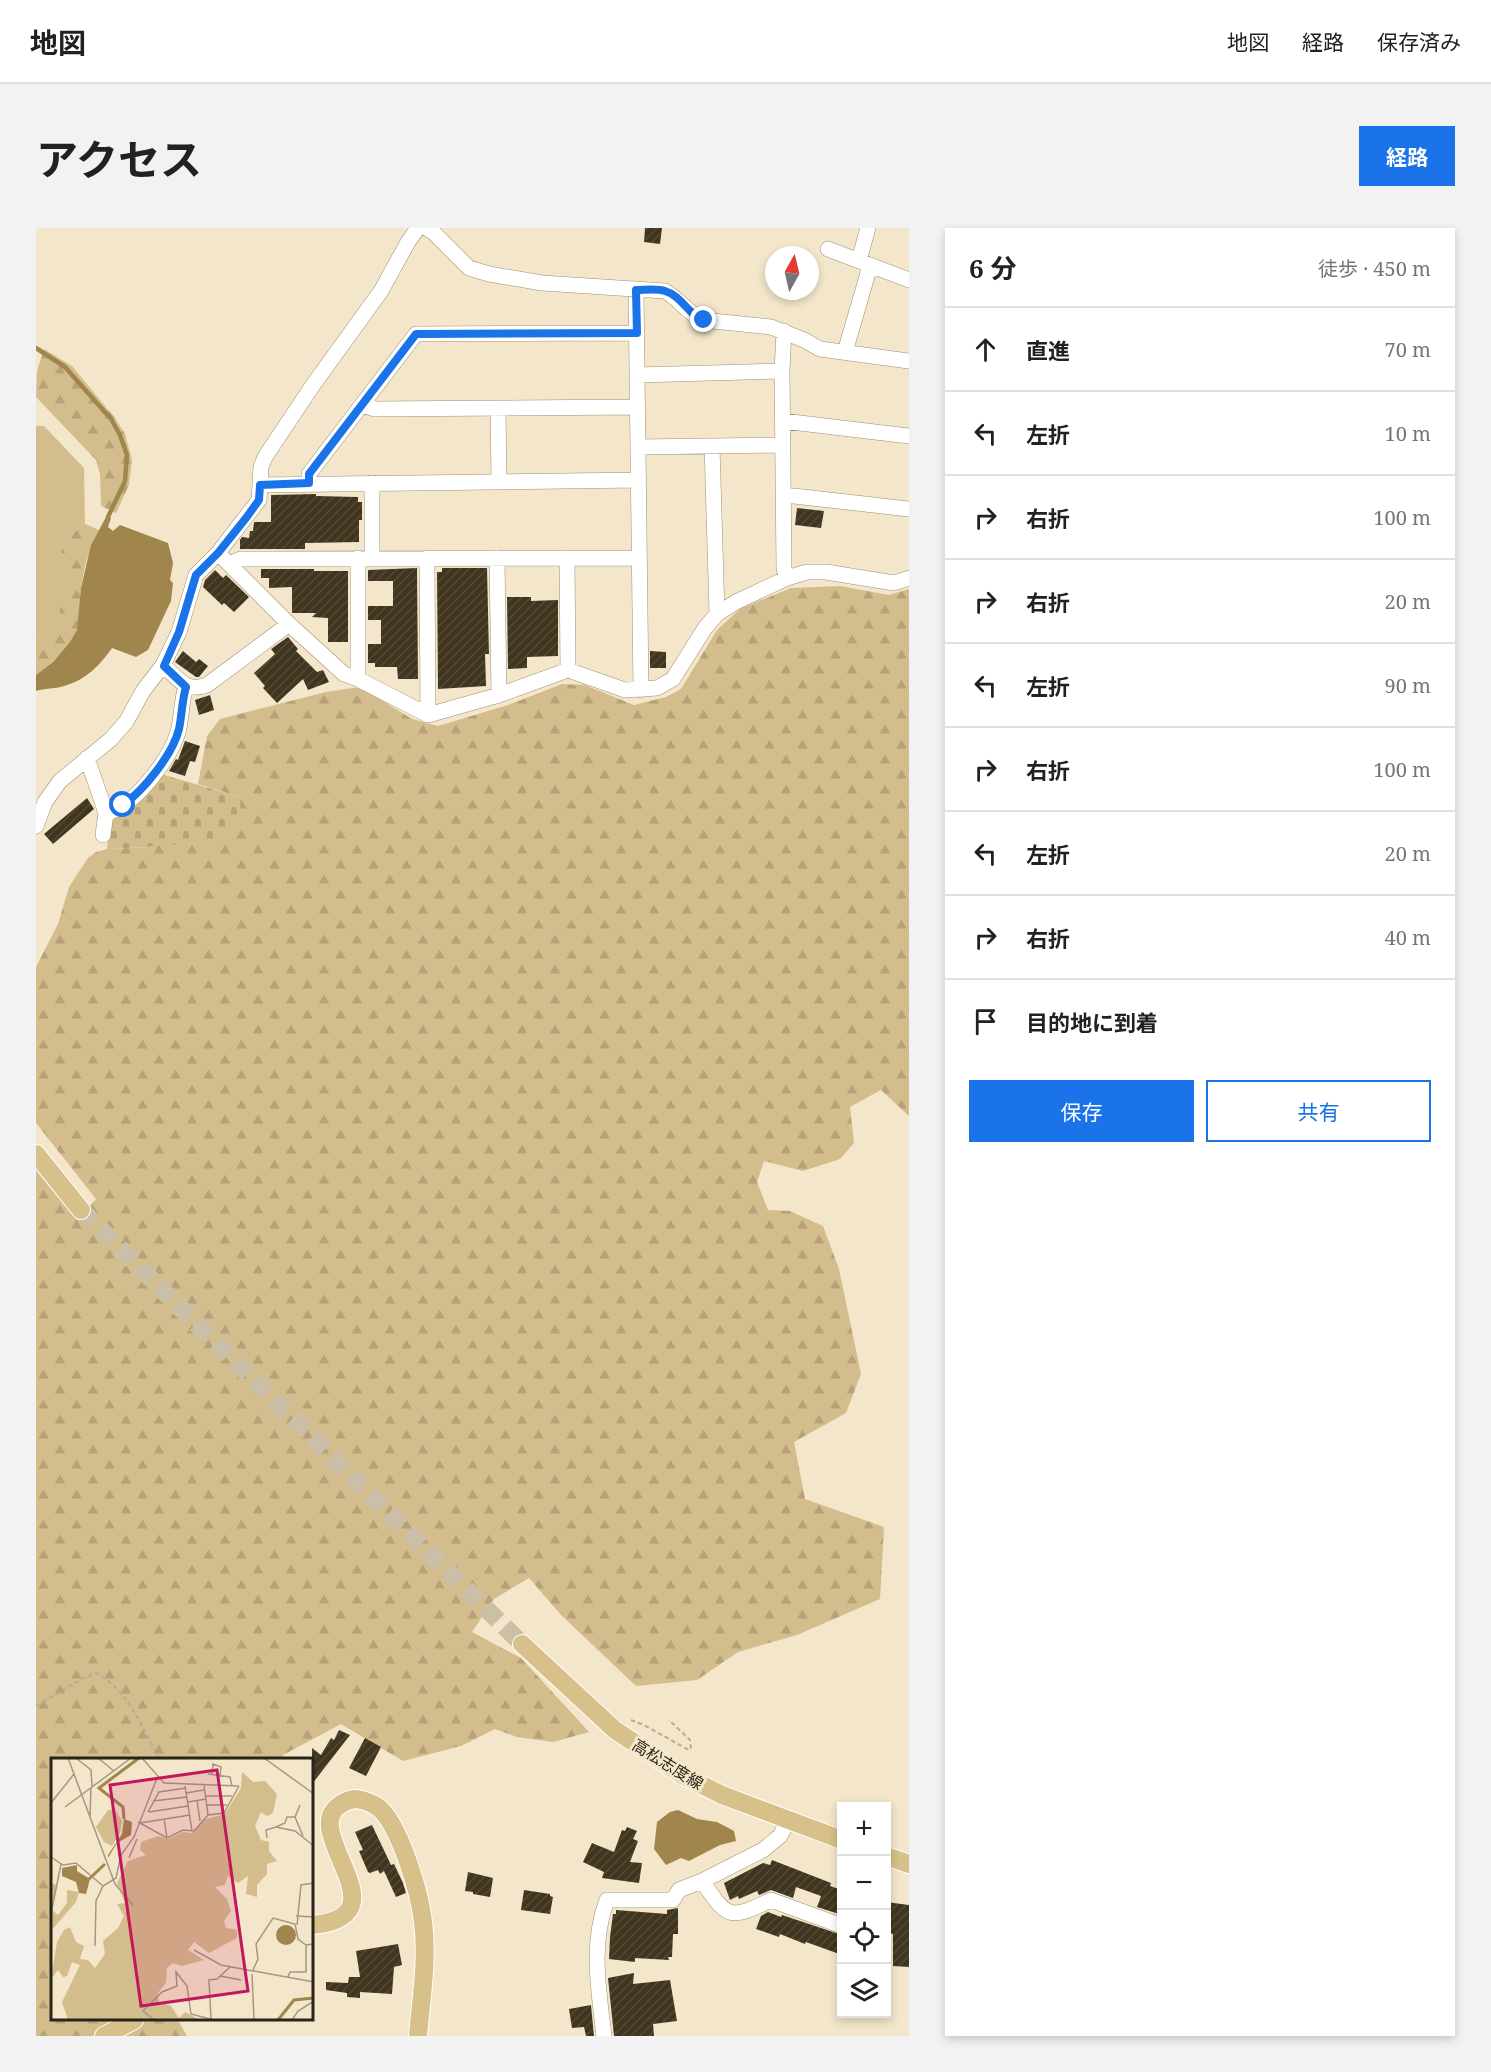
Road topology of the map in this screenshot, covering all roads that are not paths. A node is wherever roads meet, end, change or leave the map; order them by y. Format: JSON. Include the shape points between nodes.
{"nodes":[{"id":1,"x":418,"y":228,"type":"edge"},
{"id":2,"x":426,"y":228,"type":"edge"},
{"id":3,"x":868,"y":228,"type":"edge"},
{"id":4,"x":828,"y":249,"type":"dead end"},
{"id":5,"x":864,"y":263,"type":"junction"},
{"id":6,"x":909,"y":280,"type":"edge"},
{"id":7,"x":636,"y":290,"type":"junction"},
{"id":8,"x":784,"y":331,"type":"junction"},
{"id":9,"x":637,"y":333,"type":"junction"},
{"id":10,"x":845,"y":352,"type":"junction"},
{"id":11,"x":909,"y":361,"type":"edge"},
{"id":12,"x":782,"y":371,"type":"junction"},
{"id":13,"x":637,"y":375,"type":"junction"},
{"id":14,"x":362,"y":405,"type":"junction"},
{"id":15,"x":637,"y":407,"type":"junction"},
{"id":16,"x":498,"y":409,"type":"junction"},
{"id":17,"x":783,"y":421,"type":"junction"},
{"id":18,"x":909,"y":436,"type":"edge"},
{"id":19,"x":783,"y":445,"type":"junction"},
{"id":20,"x":712,"y":446,"type":"junction"},
{"id":21,"x":638,"y":447,"type":"junction"},
{"id":22,"x":639,"y":480,"type":"junction"},
{"id":23,"x":499,"y":481,"type":"junction"},
{"id":24,"x":309,"y":483,"type":"junction"},
{"id":25,"x":372,"y":483,"type":"junction"},
{"id":26,"x":260,"y":485,"type":"junction"},
{"id":27,"x":784,"y":496,"type":"junction"},
{"id":28,"x":909,"y":509,"type":"edge"},
{"id":29,"x":218,"y":553,"type":"junction"},
{"id":30,"x":365,"y":558,"type":"junction"},
{"id":31,"x":427,"y":558,"type":"junction"},
{"id":32,"x":497,"y":558,"type":"junction"},
{"id":33,"x":567,"y":558,"type":"junction"},
{"id":34,"x":639,"y":558,"type":"junction"},
{"id":35,"x":229,"y":564,"type":"junction"},
{"id":36,"x":787,"y":578,"type":"junction"},
{"id":37,"x":909,"y":578,"type":"edge"},
{"id":38,"x":717,"y":614,"type":"junction"},
{"id":39,"x":289,"y":624,"type":"junction"},
{"id":40,"x":164,"y":666,"type":"junction"},
{"id":41,"x":568,"y":670,"type":"junction"},
{"id":42,"x":358,"y":679,"type":"junction"},
{"id":43,"x":186,"y":687,"type":"junction"},
{"id":44,"x":641,"y":690,"type":"junction"},
{"id":45,"x":499,"y":695,"type":"junction"},
{"id":46,"x":428,"y":715,"type":"junction"},
{"id":47,"x":87,"y":758,"type":"junction"},
{"id":48,"x":106,"y":813,"type":"junction"},
{"id":49,"x":36,"y":826,"type":"edge"},
{"id":50,"x":103,"y":834,"type":"dead end"},
{"id":51,"x":36,"y":1154,"type":"edge"},
{"id":52,"x":81,"y":1210,"type":"tunnel mouth"},
{"id":53,"x":522,"y":1644,"type":"tunnel mouth"},
{"id":54,"x":788,"y":1821,"type":"junction"},
{"id":55,"x":837,"y":1838,"type":"edge"},
{"id":56,"x":891,"y":1858,"type":"edge"},
{"id":57,"x":909,"y":1864,"type":"edge"},
{"id":58,"x":702,"y":1881,"type":"junction"},
{"id":59,"x":837,"y":1924,"type":"edge"},
{"id":60,"x":314,"y":1925,"type":"edge"},
{"id":61,"x":130,"y":2021,"type":"edge"},
{"id":62,"x":104,"y":2036,"type":"edge"},
{"id":63,"x":418,"y":2036,"type":"edge"},
{"id":64,"x":604,"y":2036,"type":"edge"}],
"edges":[{"from":1,"to":26,"type":"street","via":[[381,291],[265,457]]},
{"from":2,"to":7,"type":"street","via":[[469,268],[489,274],[542,283]]},
{"from":3,"to":5,"type":"street"},
{"from":4,"to":5,"type":"street"},
{"from":5,"to":6,"type":"street"},
{"from":5,"to":10,"type":"street"},
{"from":7,"to":8,"type":"street","via":[[665,291],[704,320]]},
{"from":7,"to":9,"type":"street"},
{"from":8,"to":10,"type":"street","via":[[820,349]]},
{"from":8,"to":12,"type":"street"},
{"from":9,"to":13,"type":"street"},
{"from":9,"to":14,"type":"street","via":[[416,334]]},
{"from":10,"to":11,"type":"street"},
{"from":12,"to":13,"type":"street"},
{"from":12,"to":17,"type":"street"},
{"from":13,"to":15,"type":"street"},
{"from":14,"to":16,"type":"street","via":[[375,409]]},
{"from":14,"to":24,"type":"street","via":[[309,474]]},
{"from":15,"to":16,"type":"street"},
{"from":15,"to":21,"type":"street"},
{"from":16,"to":23,"type":"street"},
{"from":17,"to":18,"type":"street"},
{"from":17,"to":19,"type":"street"},
{"from":19,"to":20,"type":"street"},
{"from":19,"to":27,"type":"street"},
{"from":20,"to":21,"type":"street"},
{"from":20,"to":38,"type":"street"},
{"from":21,"to":22,"type":"street"},
{"from":22,"to":23,"type":"street"},
{"from":22,"to":34,"type":"street"},
{"from":23,"to":25,"type":"street"},
{"from":24,"to":25,"type":"street"},
{"from":24,"to":26,"type":"street"},
{"from":25,"to":30,"type":"street"},
{"from":26,"to":29,"type":"street","via":[[259,500]]},
{"from":27,"to":28,"type":"street"},
{"from":27,"to":36,"type":"street"},
{"from":29,"to":35,"type":"street"},
{"from":29,"to":40,"type":"street","via":[[196,575]]},
{"from":30,"to":31,"type":"street"},
{"from":30,"to":35,"type":"street","via":[[241,559]]},
{"from":30,"to":42,"type":"street"},
{"from":31,"to":32,"type":"street"},
{"from":31,"to":46,"type":"street"},
{"from":32,"to":33,"type":"street"},
{"from":32,"to":45,"type":"street"},
{"from":33,"to":34,"type":"street"},
{"from":33,"to":41,"type":"street"},
{"from":34,"to":44,"type":"street"},
{"from":35,"to":39,"type":"street"},
{"from":36,"to":37,"type":"street","via":[[826,572],[894,583]]},
{"from":36,"to":38,"type":"street"},
{"from":38,"to":44,"type":"street","via":[[673,679],[657,688]]},
{"from":39,"to":42,"type":"street","via":[[344,674]]},
{"from":39,"to":43,"type":"street","via":[[207,685]]},
{"from":40,"to":43,"type":"street"},
{"from":40,"to":47,"type":"street","via":[[143,691],[126,722]]},
{"from":41,"to":44,"type":"street","via":[[625,690]]},
{"from":41,"to":45,"type":"street"},
{"from":42,"to":46,"type":"street"},
{"from":43,"to":48,"type":"street","via":[[174,744],[134,797]]},
{"from":45,"to":46,"type":"street"},
{"from":47,"to":48,"type":"street"},
{"from":47,"to":49,"type":"street","via":[[60,781],[45,802]]},
{"from":48,"to":50,"type":"street"},
{"from":51,"to":52,"type":"main road"},
{"from":53,"to":54,"type":"main road","name":"高松志度線","via":[[615,1730],[645,1751],[722,1795]]},
{"from":54,"to":55,"type":"main road","name":"高松志度線"},
{"from":54,"to":58,"type":"street","via":[[780,1836],[763,1850]]},
{"from":56,"to":57,"type":"main road"},
{"from":58,"to":59,"type":"street","via":[[720,1907],[732,1914],[771,1900]]},
{"from":58,"to":64,"type":"street","via":[[679,1890],[673,1900],[607,1900],[598,1936],[597,1986]]},
{"from":60,"to":63,"type":"main road","via":[[336,1920],[348,1910],[353,1897],[351,1883],[331,1838],[329,1825],[334,1810],[354,1799],[378,1807],[391,1822],[405,1856],[423,1922]]},
{"from":61,"to":62,"type":"main road"}]}
